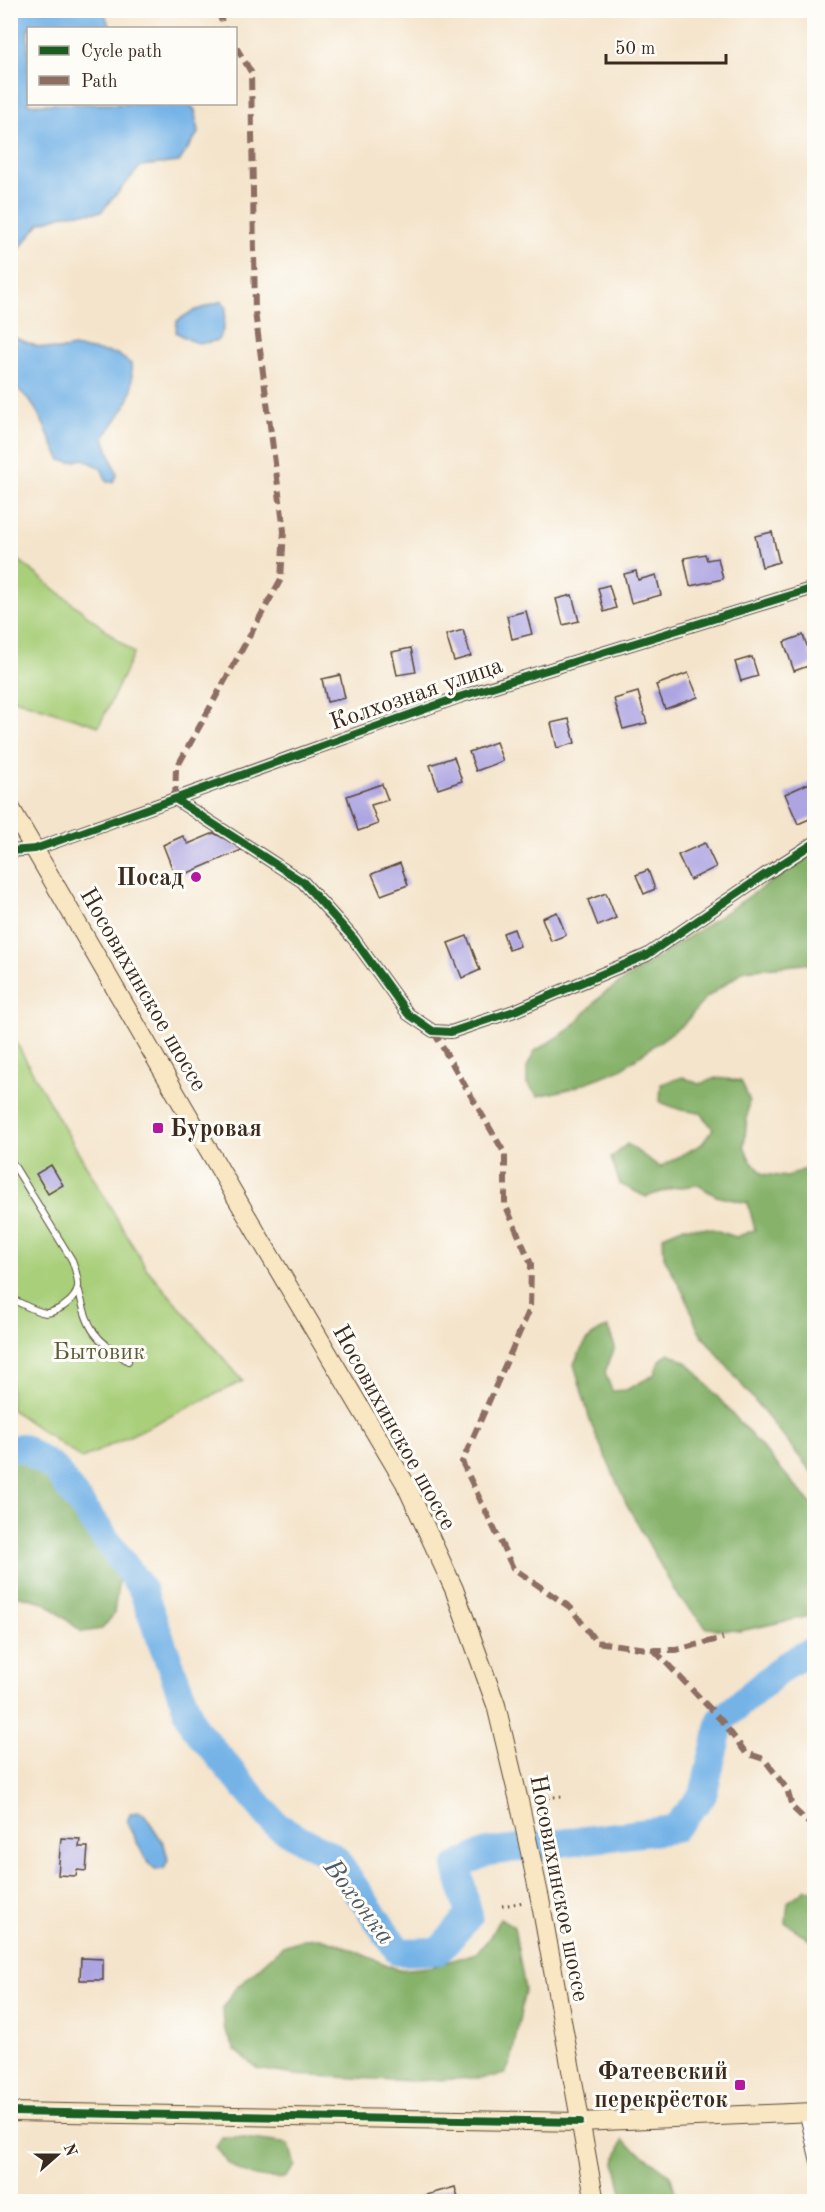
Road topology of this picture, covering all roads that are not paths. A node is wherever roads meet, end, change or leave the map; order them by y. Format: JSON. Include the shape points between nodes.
{"nodes":[{"id":1,"x":814,"y":588,"type":"edge"},
{"id":2,"x":175,"y":799,"type":"junction"},
{"id":3,"x":10,"y":807,"type":"edge"},
{"id":4,"x":814,"y":843,"type":"edge"},
{"id":5,"x":35,"y":849,"type":"junction"},
{"id":6,"x":10,"y":851,"type":"edge"},
{"id":7,"x":10,"y":1159,"type":"edge"},
{"id":8,"x":78,"y":1290,"type":"junction"},
{"id":9,"x":10,"y":1298,"type":"edge"},
{"id":10,"x":128,"y":1361,"type":"dead end"},
{"id":11,"x":10,"y":2112,"type":"edge"},
{"id":12,"x":808,"y":2112,"type":"edge"},
{"id":13,"x":580,"y":2122,"type":"junction"},
{"id":14,"x":814,"y":2162,"type":"edge"},
{"id":15,"x":595,"y":2202,"type":"edge"}],
"edges":[{"from":1,"to":2,"type":"street","name":"Колхозная улица","via":[[459,697]]},
{"from":2,"to":4,"type":"street","via":[[303,882],[354,939],[408,1014],[442,1032],[514,1011],[646,955]]},
{"from":2,"to":5,"type":"street","name":"Колхозная улица"},
{"from":3,"to":5,"type":"main road","name":"Носовихинское шоссе"},
{"from":5,"to":6,"type":"street","name":"Колхозная улица"},
{"from":5,"to":13,"type":"main road","name":"Носовихинское шоссе","via":[[405,1483],[454,1589],[496,1705],[519,1801]]},
{"from":7,"to":8,"type":"lane","via":[[72,1260]]},
{"from":8,"to":9,"type":"lane","via":[[73,1300],[46,1313]]},
{"from":8,"to":10,"type":"lane","via":[[86,1321],[100,1342]]},
{"from":11,"to":13,"type":"main road"},
{"from":12,"to":13,"type":"main road"},
{"from":12,"to":14,"type":"lane"},
{"from":13,"to":15,"type":"main road","name":"Носовихинское шоссе"}]}
